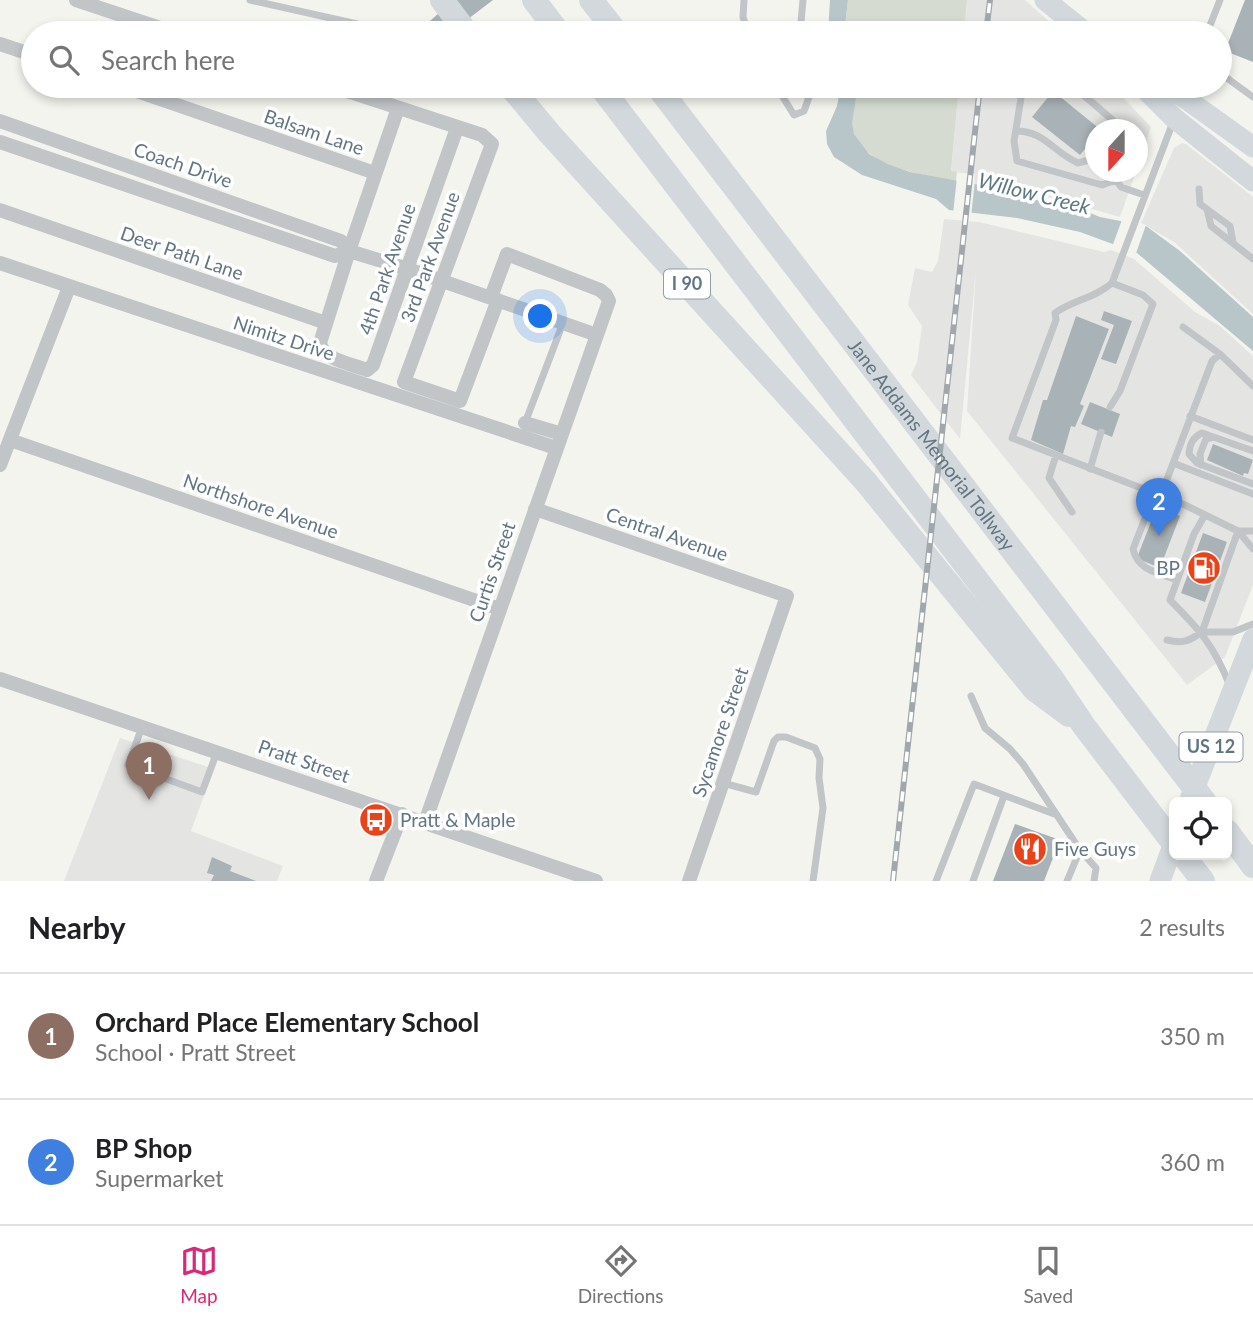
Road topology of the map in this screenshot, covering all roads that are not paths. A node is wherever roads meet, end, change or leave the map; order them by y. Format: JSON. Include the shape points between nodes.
{"nodes":[{"id":1,"x":76,"y":0,"type":"edge"},
{"id":2,"x":250,"y":0,"type":"edge"},
{"id":3,"x":442,"y":0,"type":"edge"},
{"id":4,"x":534,"y":0,"type":"edge"},
{"id":5,"x":591,"y":0,"type":"edge"},
{"id":6,"x":744,"y":0,"type":"edge"},
{"id":7,"x":803,"y":0,"type":"edge"},
{"id":8,"x":1045,"y":0,"type":"edge"},
{"id":9,"x":1220,"y":0,"type":"edge"},
{"id":10,"x":139,"y":21,"type":"edge"},
{"id":11,"x":344,"y":21,"type":"edge"},
{"id":12,"x":458,"y":21,"type":"edge"},
{"id":13,"x":550,"y":21,"type":"edge"},
{"id":14,"x":608,"y":21,"type":"edge"},
{"id":15,"x":744,"y":21,"type":"edge"},
{"id":16,"x":801,"y":21,"type":"edge"},
{"id":17,"x":1071,"y":21,"type":"edge"},
{"id":18,"x":1212,"y":21,"type":"edge"},
{"id":19,"x":0,"y":44,"type":"edge"},
{"id":20,"x":21,"y":51,"type":"edge"},
{"id":21,"x":1232,"y":82,"type":"edge"},
{"id":22,"x":1253,"y":97,"type":"edge"},
{"id":23,"x":157,"y":98,"type":"edge"},
{"id":24,"x":368,"y":98,"type":"edge"},
{"id":25,"x":520,"y":98,"type":"edge"},
{"id":26,"x":609,"y":98,"type":"edge"},
{"id":27,"x":666,"y":98,"type":"edge"},
{"id":28,"x":783,"y":98,"type":"edge"},
{"id":29,"x":809,"y":98,"type":"edge"},
{"id":30,"x":1021,"y":98,"type":"edge"},
{"id":31,"x":1087,"y":98,"type":"edge"},
{"id":32,"x":1154,"y":98,"type":"edge"},
{"id":33,"x":1177,"y":98,"type":"edge"},
{"id":34,"x":1190,"y":98,"type":"edge"},
{"id":35,"x":398,"y":108,"type":"junction"},
{"id":36,"x":1174,"y":118,"type":"junction"},
{"id":37,"x":1111,"y":119,"type":"edge"},
{"id":38,"x":0,"y":121,"type":"edge"},
{"id":39,"x":457,"y":128,"type":"junction"},
{"id":40,"x":1016,"y":131,"type":"junction"},
{"id":41,"x":0,"y":142,"type":"edge"},
{"id":42,"x":1253,"y":147,"type":"edge"},
{"id":43,"x":1085,"y":161,"type":"edge"},
{"id":44,"x":375,"y":173,"type":"junction"},
{"id":45,"x":1085,"y":180,"type":"edge"},
{"id":46,"x":1253,"y":181,"type":"edge"},
{"id":47,"x":1119,"y":182,"type":"edge"},
{"id":48,"x":1199,"y":190,"type":"dead end"},
{"id":49,"x":1144,"y":195,"type":"junction"},
{"id":50,"x":0,"y":210,"type":"edge"},
{"id":51,"x":349,"y":251,"type":"junction"},
{"id":52,"x":1253,"y":259,"type":"edge"},
{"id":53,"x":0,"y":263,"type":"edge"},
{"id":54,"x":408,"y":269,"type":"junction"},
{"id":55,"x":442,"y":281,"type":"junction"},
{"id":56,"x":1112,"y":283,"type":"junction"},
{"id":57,"x":69,"y":287,"type":"junction"},
{"id":58,"x":495,"y":299,"type":"junction"},
{"id":59,"x":326,"y":323,"type":"junction"},
{"id":60,"x":563,"y":323,"type":"junction"},
{"id":61,"x":1183,"y":327,"type":"dead end"},
{"id":62,"x":597,"y":335,"type":"junction"},
{"id":63,"x":1220,"y":354,"type":"junction"},
{"id":64,"x":1253,"y":386,"type":"edge"},
{"id":65,"x":1110,"y":407,"type":"dead end"},
{"id":66,"x":1191,"y":416,"type":"junction"},
{"id":67,"x":525,"y":423,"type":"joint"},
{"id":68,"x":1101,"y":432,"type":"dead end"},
{"id":69,"x":1215,"y":436,"type":"junction"},
{"id":70,"x":10,"y":440,"type":"junction"},
{"id":71,"x":1253,"y":440,"type":"edge"},
{"id":72,"x":559,"y":441,"type":"junction"},
{"id":73,"x":1253,"y":451,"type":"edge"},
{"id":74,"x":1056,"y":455,"type":"junction"},
{"id":75,"x":1173,"y":463,"type":"junction"},
{"id":76,"x":1202,"y":465,"type":"junction"},
{"id":77,"x":0,"y":466,"type":"edge"},
{"id":78,"x":1090,"y":469,"type":"junction"},
{"id":79,"x":1253,"y":484,"type":"edge"},
{"id":80,"x":1158,"y":494,"type":"junction"},
{"id":81,"x":1253,"y":494,"type":"edge"},
{"id":82,"x":535,"y":509,"type":"junction"},
{"id":83,"x":1072,"y":512,"type":"dead end"},
{"id":84,"x":1205,"y":515,"type":"junction"},
{"id":85,"x":1238,"y":531,"type":"junction"},
{"id":86,"x":1253,"y":531,"type":"edge"},
{"id":87,"x":1253,"y":549,"type":"edge"},
{"id":88,"x":1180,"y":579,"type":"junction"},
{"id":89,"x":787,"y":596,"type":"joint"},
{"id":90,"x":500,"y":609,"type":"junction"},
{"id":91,"x":1253,"y":624,"type":"edge"},
{"id":92,"x":1202,"y":632,"type":"junction"},
{"id":93,"x":1253,"y":639,"type":"edge"},
{"id":94,"x":1167,"y":640,"type":"dead end"},
{"id":95,"x":0,"y":678,"type":"edge"},
{"id":96,"x":1232,"y":692,"type":"junction"},
{"id":97,"x":971,"y":696,"type":"dead end"},
{"id":98,"x":142,"y":726,"type":"junction"},
{"id":99,"x":1084,"y":726,"type":"junction"},
{"id":100,"x":217,"y":751,"type":"junction"},
{"id":101,"x":723,"y":783,"type":"junction"},
{"id":102,"x":1004,"y":796,"type":"junction"},
{"id":103,"x":1191,"y":797,"type":"edge"},
{"id":104,"x":1201,"y":797,"type":"edge"},
{"id":105,"x":402,"y":814,"type":"junction"},
{"id":106,"x":1058,"y":816,"type":"junction"},
{"id":107,"x":425,"y":822,"type":"junction"},
{"id":108,"x":1169,"y":837,"type":"edge"},
{"id":109,"x":1232,"y":838,"type":"edge"},
{"id":110,"x":1080,"y":850,"type":"junction"},
{"id":111,"x":1169,"y":857,"type":"edge"},
{"id":112,"x":1187,"y":860,"type":"edge"},
{"id":113,"x":1253,"y":866,"type":"edge"},
{"id":114,"x":940,"y":880,"type":"edge"},
{"id":115,"x":376,"y":881,"type":"edge"},
{"id":116,"x":596,"y":881,"type":"edge"},
{"id":117,"x":689,"y":881,"type":"edge"},
{"id":118,"x":813,"y":881,"type":"edge"},
{"id":119,"x":973,"y":881,"type":"edge"},
{"id":120,"x":1067,"y":881,"type":"edge"},
{"id":121,"x":1094,"y":881,"type":"edge"},
{"id":122,"x":1160,"y":881,"type":"edge"},
{"id":123,"x":1203,"y":881,"type":"edge"}],
"edges":[{"from":1,"to":10,"type":"street"},
{"from":2,"to":11,"type":"lane"},
{"from":3,"to":12,"type":"highway"},
{"from":4,"to":13,"type":"highway"},
{"from":5,"to":14,"type":"highway"},
{"from":6,"to":15,"type":"lane"},
{"from":7,"to":16,"type":"lane"},
{"from":8,"to":17,"type":"main road"},
{"from":9,"to":18,"type":"lane"},
{"from":19,"to":20,"type":"street"},
{"from":21,"to":22,"type":"lane"},
{"from":23,"to":44,"type":"street","name":"Balsam Lane"},
{"from":24,"to":35,"type":"street"},
{"from":25,"to":99,"type":"highway","number":"I 90","via":[[866,482],[1034,689]]},
{"from":26,"to":99,"type":"highway","number":"I 90","via":[[1052,677]]},
{"from":27,"to":104,"type":"highway","name":"Jane Addams Memorial Tollway"},
{"from":28,"to":29,"type":"lane","via":[[794,115],[804,111]]},
{"from":30,"to":40,"type":"lane"},
{"from":31,"to":37,"type":"lane"},
{"from":32,"to":36,"type":"main road"},
{"from":33,"to":36,"type":"lane"},
{"from":34,"to":42,"type":"main road"},
{"from":35,"to":39,"type":"street"},
{"from":35,"to":44,"type":"street"},
{"from":36,"to":46,"type":"main road"},
{"from":36,"to":49,"type":"lane"},
{"from":38,"to":51,"type":"street","name":"Coach Drive","via":[[341,241]]},
{"from":39,"to":54,"type":"street","name":"4th Park Avenue"},
{"from":39,"to":55,"type":"street","name":"3rd Park Avenue","via":[[482,135],[492,144]]},
{"from":40,"to":43,"type":"lane","via":[[1035,132],[1068,159]]},
{"from":40,"to":45,"type":"lane","via":[[1017,161]]},
{"from":41,"to":51,"type":"street","name":"Coach Drive","via":[[335,256]]},
{"from":44,"to":51,"type":"street"},
{"from":47,"to":49,"type":"lane","via":[[1121,187]]},
{"from":48,"to":52,"type":"lane","via":[[1211,226]]},
{"from":49,"to":56,"type":"lane"},
{"from":50,"to":59,"type":"street","name":"Deer Path Lane"},
{"from":51,"to":54,"type":"street","name":"Coach Drive"},
{"from":51,"to":59,"type":"street"},
{"from":53,"to":57,"type":"street","name":"Nimitz Drive"},
{"from":54,"to":55,"type":"street","name":"Coach Drive"},
{"from":54,"to":59,"type":"street","name":"4th Park Avenue","via":[[371,369],[327,355],[320,342]]},
{"from":55,"to":58,"type":"street","name":"Coach Drive"},
{"from":55,"to":58,"type":"street","name":"3rd Park Avenue","via":[[404,382],[460,401]]},
{"from":56,"to":65,"type":"lane","via":[[1153,304]]},
{"from":56,"to":74,"type":"lane","via":[[1055,313],[1012,438]]},
{"from":57,"to":70,"type":"street"},
{"from":57,"to":72,"type":"street","name":"Nimitz Drive"},
{"from":58,"to":60,"type":"street","name":"Coach Drive"},
{"from":58,"to":62,"type":"street","name":"Curtis Street","via":[[507,254],[605,292],[609,301]]},
{"from":60,"to":62,"type":"street","name":"Coach Drive"},
{"from":60,"to":67,"type":"lane"},
{"from":61,"to":63,"type":"lane"},
{"from":62,"to":72,"type":"street","name":"Curtis Street"},
{"from":63,"to":64,"type":"lane"},
{"from":63,"to":66,"type":"lane","via":[[1212,361]]},
{"from":66,"to":71,"type":"lane"},
{"from":66,"to":75,"type":"lane"},
{"from":67,"to":72,"type":"street"},
{"from":68,"to":78,"type":"lane"},
{"from":69,"to":73,"type":"lane"},
{"from":69,"to":76,"type":"lane","via":[[1206,439],[1202,447]]},
{"from":69,"to":76,"type":"lane","via":[[1202,433],[1190,444],[1189,454]]},
{"from":70,"to":77,"type":"street"},
{"from":70,"to":90,"type":"street","name":"Northshore Avenue"},
{"from":72,"to":82,"type":"street","name":"Curtis Street"},
{"from":74,"to":78,"type":"lane"},
{"from":74,"to":83,"type":"lane","via":[[1049,478]]},
{"from":75,"to":80,"type":"lane"},
{"from":75,"to":81,"type":"lane"},
{"from":76,"to":79,"type":"lane"},
{"from":78,"to":80,"type":"lane"},
{"from":80,"to":84,"type":"lane"},
{"from":80,"to":88,"type":"lane","via":[[1134,554],[1140,565]]},
{"from":82,"to":89,"type":"street","name":"Central Avenue"},
{"from":82,"to":90,"type":"street","name":"Curtis Street"},
{"from":84,"to":85,"type":"lane"},
{"from":84,"to":88,"type":"lane"},
{"from":85,"to":86,"type":"lane"},
{"from":85,"to":87,"type":"lane"},
{"from":85,"to":92,"type":"lane","via":[[1213,590]]},
{"from":88,"to":92,"type":"lane","via":[[1170,600]]},
{"from":89,"to":101,"type":"street","name":"Sycamore Street"},
{"from":90,"to":107,"type":"street","name":"Curtis Street"},
{"from":91,"to":92,"type":"lane","via":[[1233,632]]},
{"from":92,"to":94,"type":"lane","via":[[1180,643]]},
{"from":92,"to":96,"type":"lane"},
{"from":93,"to":96,"type":"main road","number":"US 12"},
{"from":95,"to":98,"type":"street","name":"Pratt Street"},
{"from":96,"to":103,"type":"main road","number":"US 12"},
{"from":97,"to":106,"type":"lane","via":[[985,728],[1023,764]]},
{"from":98,"to":100,"type":"street","name":"Pratt Street"},
{"from":98,"to":100,"type":"lane","via":[[128,765],[202,792]]},
{"from":99,"to":108,"type":"highway","number":"I 90"},
{"from":100,"to":105,"type":"street","name":"Pratt Street"},
{"from":101,"to":117,"type":"street","name":"Sycamore Street"},
{"from":101,"to":118,"type":"lane","via":[[756,792],[778,737],[815,748],[823,808]]},
{"from":102,"to":106,"type":"lane"},
{"from":102,"to":114,"type":"lane","via":[[974,784]]},
{"from":102,"to":119,"type":"lane"},
{"from":105,"to":107,"type":"street","name":"Pratt Street"},
{"from":105,"to":115,"type":"street"},
{"from":106,"to":110,"type":"lane"},
{"from":107,"to":116,"type":"street","name":"Pratt Street"},
{"from":109,"to":113,"type":"highway"},
{"from":110,"to":120,"type":"lane"},
{"from":110,"to":121,"type":"lane","via":[[1096,868]]},
{"from":111,"to":122,"type":"main road"},
{"from":112,"to":123,"type":"highway"}]}
